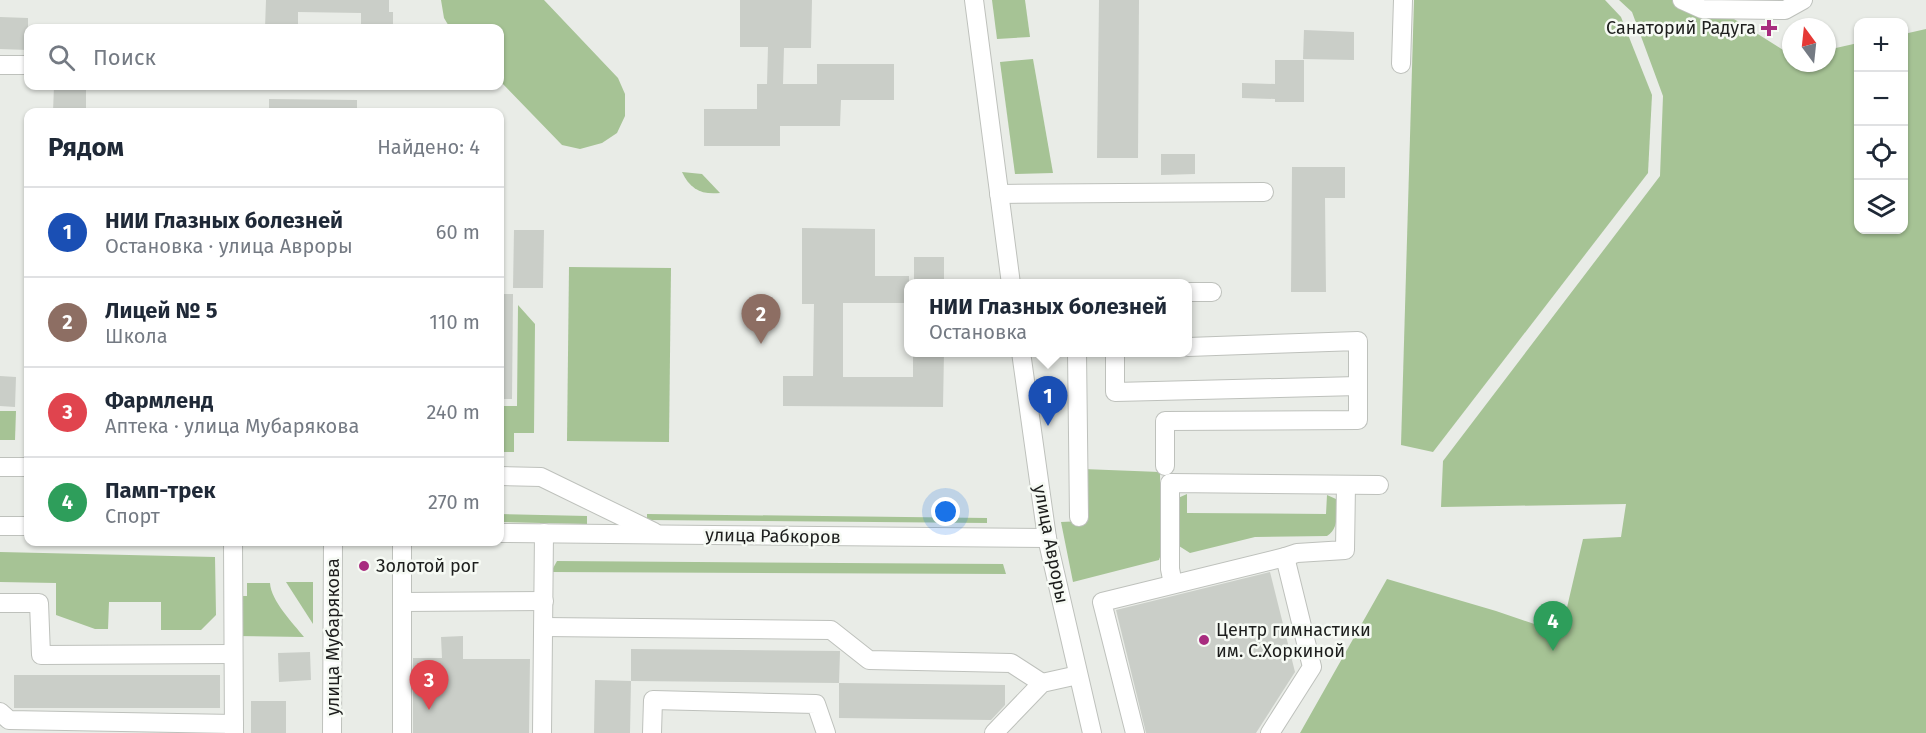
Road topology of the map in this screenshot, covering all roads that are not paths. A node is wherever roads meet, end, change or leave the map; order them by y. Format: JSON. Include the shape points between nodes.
{"nodes":[{"id":1,"x":974,"y":0,"type":"edge"},
{"id":2,"x":1402,"y":0,"type":"edge"},
{"id":3,"x":1682,"y":0,"type":"edge"},
{"id":4,"x":1803,"y":0,"type":"edge"},
{"id":5,"x":1401,"y":64,"type":"dead end"},
{"id":6,"x":0,"y":65,"type":"edge"},
{"id":7,"x":24,"y":65,"type":"edge"},
{"id":8,"x":1264,"y":192,"type":"dead end"},
{"id":9,"x":999,"y":194,"type":"junction"},
{"id":10,"x":1010,"y":279,"type":"edge"},
{"id":11,"x":1192,"y":292,"type":"edge"},
{"id":12,"x":1212,"y":292,"type":"dead end"},
{"id":13,"x":1192,"y":347,"type":"edge"},
{"id":14,"x":1021,"y":357,"type":"edge"},
{"id":15,"x":1077,"y":357,"type":"edge"},
{"id":16,"x":1115,"y":357,"type":"edge"},
{"id":17,"x":1358,"y":386,"type":"junction"},
{"id":18,"x":0,"y":466,"type":"edge"},
{"id":19,"x":1165,"y":466,"type":"dead end"},
{"id":20,"x":24,"y":467,"type":"edge"},
{"id":21,"x":504,"y":476,"type":"edge"},
{"id":22,"x":1346,"y":485,"type":"junction"},
{"id":23,"x":1379,"y":485,"type":"dead end"},
{"id":24,"x":1079,"y":517,"type":"dead end"},
{"id":25,"x":0,"y":526,"type":"edge"},
{"id":26,"x":24,"y":526,"type":"edge"},
{"id":27,"x":504,"y":533,"type":"edge"},
{"id":28,"x":543,"y":533,"type":"junction"},
{"id":29,"x":661,"y":535,"type":"junction"},
{"id":30,"x":1047,"y":538,"type":"junction"},
{"id":31,"x":233,"y":546,"type":"edge"},
{"id":32,"x":333,"y":546,"type":"edge"},
{"id":33,"x":402,"y":546,"type":"edge"},
{"id":34,"x":1285,"y":557,"type":"junction"},
{"id":35,"x":1173,"y":584,"type":"junction"},
{"id":36,"x":544,"y":601,"type":"junction"},
{"id":37,"x":402,"y":602,"type":"junction"},
{"id":38,"x":0,"y":603,"type":"edge"},
{"id":39,"x":544,"y":627,"type":"junction"},
{"id":40,"x":233,"y":654,"type":"junction"},
{"id":41,"x":1078,"y":675,"type":"junction"},
{"id":42,"x":1042,"y":683,"type":"junction"},
{"id":43,"x":0,"y":712,"type":"edge"},
{"id":44,"x":234,"y":728,"type":"edge"},
{"id":45,"x":332,"y":733,"type":"edge"},
{"id":46,"x":402,"y":733,"type":"edge"},
{"id":47,"x":542,"y":733,"type":"edge"},
{"id":48,"x":652,"y":733,"type":"edge"},
{"id":49,"x":826,"y":733,"type":"edge"},
{"id":50,"x":994,"y":733,"type":"edge"},
{"id":51,"x":1092,"y":733,"type":"edge"},
{"id":52,"x":1135,"y":733,"type":"edge"},
{"id":53,"x":1270,"y":733,"type":"edge"}],
"edges":[{"from":1,"to":9,"type":"street"},
{"from":2,"to":5,"type":"street"},
{"from":3,"to":4,"type":"street","via":[[1702,9],[1785,10]]},
{"from":6,"to":7,"type":"street"},
{"from":8,"to":9,"type":"street"},
{"from":9,"to":10,"type":"street"},
{"from":11,"to":12,"type":"street"},
{"from":13,"to":17,"type":"street","via":[[1358,341]]},
{"from":14,"to":30,"type":"street","name":"улица Авроры"},
{"from":15,"to":24,"type":"street"},
{"from":16,"to":17,"type":"street","via":[[1115,392]]},
{"from":17,"to":19,"type":"street","via":[[1358,420],[1165,421]]},
{"from":18,"to":20,"type":"street"},
{"from":21,"to":29,"type":"street","via":[[541,477]]},
{"from":22,"to":23,"type":"street"},
{"from":22,"to":34,"type":"street","via":[[1346,550]]},
{"from":22,"to":35,"type":"street","via":[[1170,483]]},
{"from":25,"to":26,"type":"street"},
{"from":27,"to":28,"type":"street","name":"улица Рабкоров"},
{"from":28,"to":29,"type":"street","name":"улица Рабкоров"},
{"from":28,"to":36,"type":"street"},
{"from":29,"to":30,"type":"street","name":"улица Рабкоров"},
{"from":30,"to":41,"type":"street","name":"улица Авроры"},
{"from":31,"to":40,"type":"street"},
{"from":32,"to":45,"type":"street","name":"улица Мубарякова"},
{"from":33,"to":37,"type":"street"},
{"from":34,"to":35,"type":"street"},
{"from":34,"to":53,"type":"street","via":[[1312,667]]},
{"from":35,"to":52,"type":"street","via":[[1102,602]]},
{"from":36,"to":37,"type":"street"},
{"from":36,"to":39,"type":"street"},
{"from":37,"to":46,"type":"street"},
{"from":38,"to":40,"type":"street","via":[[39,603],[41,655]]},
{"from":39,"to":42,"type":"street","via":[[831,630],[869,660],[1011,663]]},
{"from":39,"to":47,"type":"street"},
{"from":40,"to":44,"type":"street"},
{"from":41,"to":42,"type":"street"},
{"from":41,"to":51,"type":"street","name":"улица Авроры"},
{"from":42,"to":50,"type":"street"},
{"from":43,"to":44,"type":"street","via":[[9,720]]},
{"from":48,"to":49,"type":"street","via":[[653,700],[816,704]]}]}
